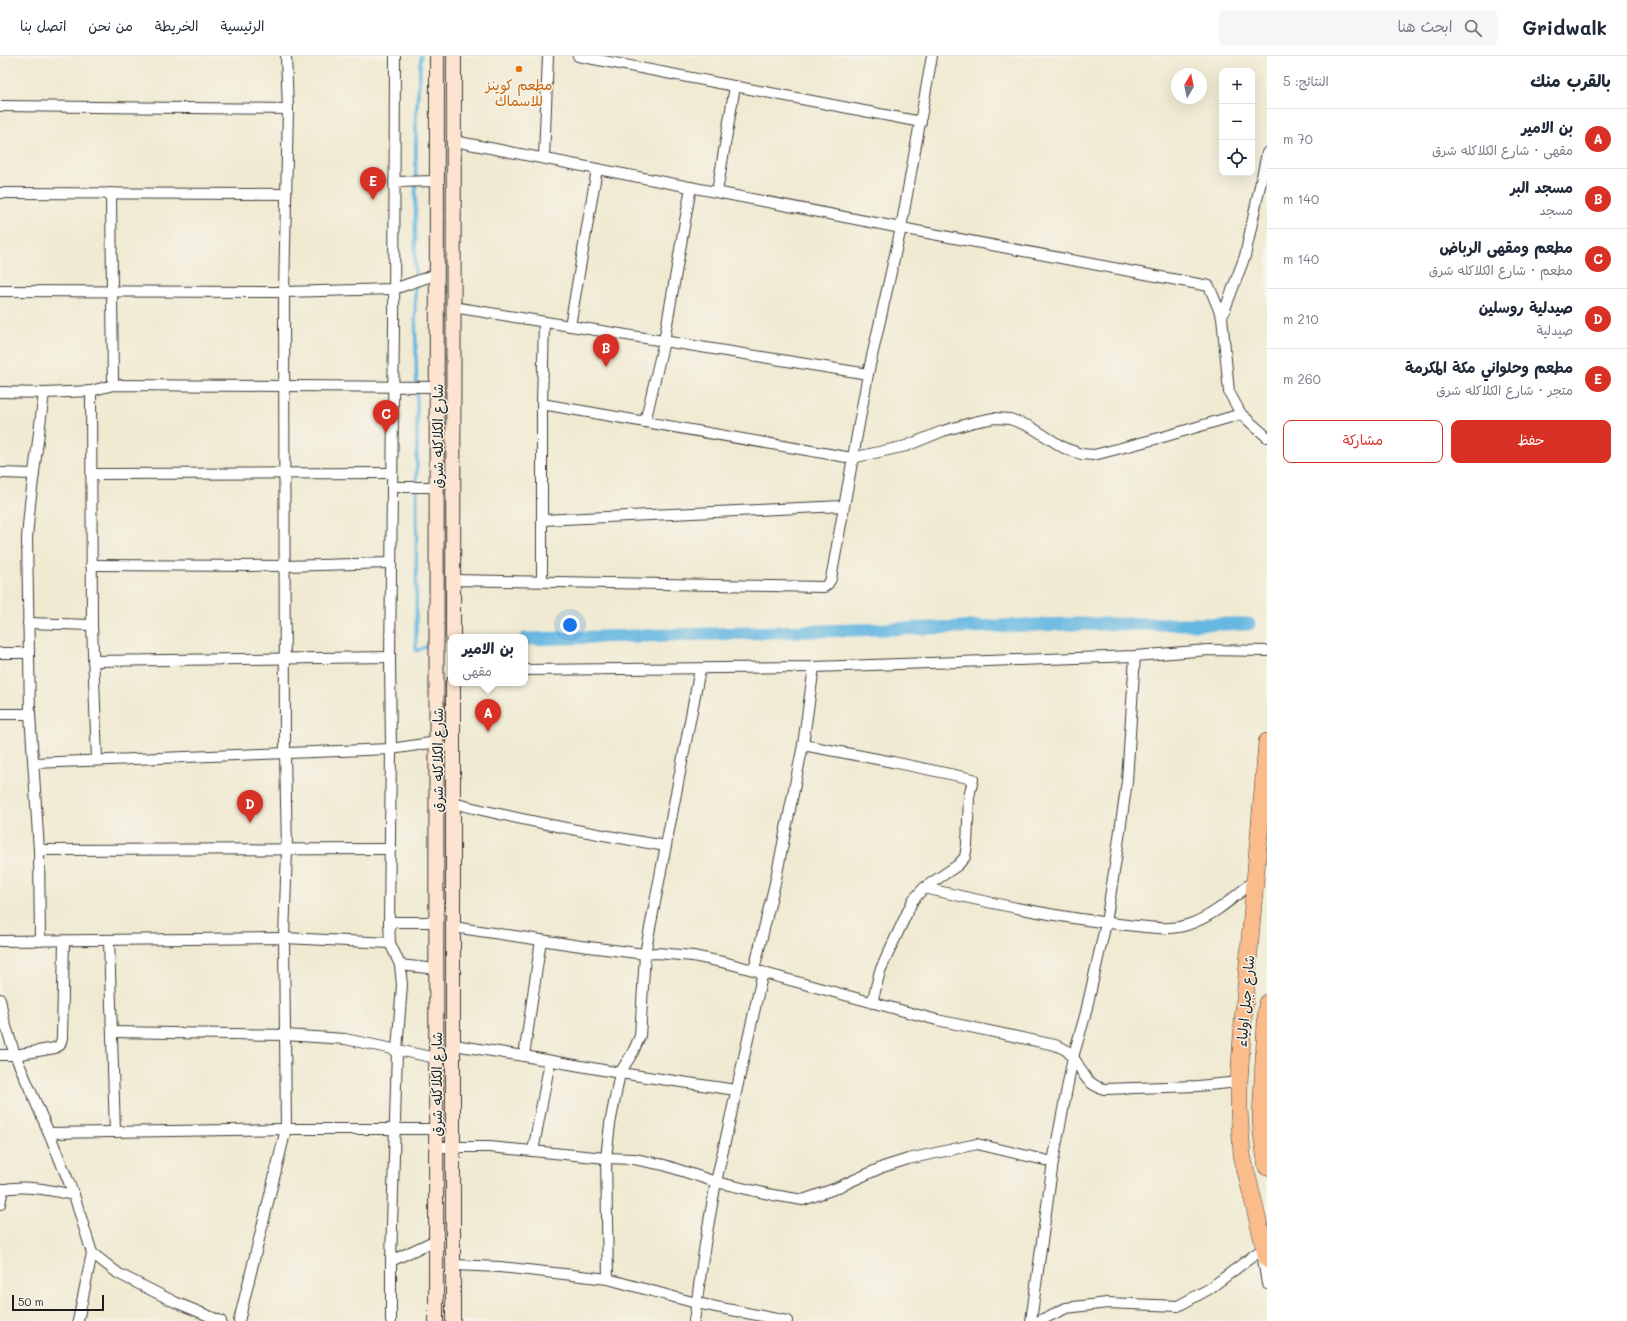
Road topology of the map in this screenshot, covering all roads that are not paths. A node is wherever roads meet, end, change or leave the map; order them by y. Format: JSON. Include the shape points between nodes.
{"nodes":[{"id":1,"x":286,"y":56,"type":"edge"},
{"id":2,"x":395,"y":56,"type":"edge"},
{"id":3,"x":437,"y":56,"type":"edge"},
{"id":4,"x":454,"y":56,"type":"edge"},
{"id":5,"x":548,"y":56,"type":"edge"},
{"id":6,"x":578,"y":56,"type":"edge"},
{"id":7,"x":932,"y":56,"type":"edge"},
{"id":8,"x":735,"y":86,"type":"junction"},
{"id":9,"x":0,"y":106,"type":"edge"},
{"id":10,"x":288,"y":109,"type":"junction"},
{"id":11,"x":920,"y":122,"type":"junction"},
{"id":12,"x":454,"y":141,"type":"junction"},
{"id":13,"x":1267,"y":153,"type":"edge"},
{"id":14,"x":544,"y":158,"type":"junction"},
{"id":15,"x":597,"y":169,"type":"junction"},
{"id":16,"x":394,"y":182,"type":"junction"},
{"id":17,"x":437,"y":182,"type":"junction"},
{"id":18,"x":691,"y":187,"type":"junction"},
{"id":19,"x":717,"y":192,"type":"junction"},
{"id":20,"x":0,"y":193,"type":"edge"},
{"id":21,"x":111,"y":193,"type":"junction"},
{"id":22,"x":286,"y":194,"type":"junction"},
{"id":23,"x":900,"y":228,"type":"junction"},
{"id":24,"x":437,"y":274,"type":"junction"},
{"id":25,"x":394,"y":289,"type":"junction"},
{"id":26,"x":0,"y":291,"type":"edge"},
{"id":27,"x":112,"y":292,"type":"junction"},
{"id":28,"x":284,"y":292,"type":"junction"},
{"id":29,"x":453,"y":307,"type":"junction"},
{"id":30,"x":1222,"y":318,"type":"junction"},
{"id":31,"x":544,"y":322,"type":"junction"},
{"id":32,"x":570,"y":326,"type":"junction"},
{"id":33,"x":664,"y":341,"type":"junction"},
{"id":34,"x":868,"y":374,"type":"junction"},
{"id":35,"x":113,"y":385,"type":"junction"},
{"id":36,"x":284,"y":386,"type":"junction"},
{"id":37,"x":393,"y":387,"type":"junction"},
{"id":38,"x":437,"y":387,"type":"junction"},
{"id":39,"x":91,"y":391,"type":"junction"},
{"id":40,"x":0,"y":392,"type":"edge"},
{"id":41,"x":44,"y":393,"type":"junction"},
{"id":42,"x":542,"y":404,"type":"junction"},
{"id":43,"x":1241,"y":414,"type":"junction"},
{"id":44,"x":645,"y":422,"type":"junction"},
{"id":45,"x":1267,"y":437,"type":"edge"},
{"id":46,"x":852,"y":458,"type":"junction"},
{"id":47,"x":0,"y":473,"type":"edge"},
{"id":48,"x":392,"y":473,"type":"junction"},
{"id":49,"x":34,"y":474,"type":"junction"},
{"id":50,"x":91,"y":474,"type":"junction"},
{"id":51,"x":284,"y":474,"type":"junction"},
{"id":52,"x":392,"y":487,"type":"junction"},
{"id":53,"x":437,"y":487,"type":"junction"},
{"id":54,"x":843,"y":506,"type":"junction"},
{"id":55,"x":542,"y":520,"type":"junction"},
{"id":56,"x":390,"y":563,"type":"junction"},
{"id":57,"x":91,"y":565,"type":"junction"},
{"id":58,"x":284,"y":566,"type":"junction"},
{"id":59,"x":453,"y":580,"type":"junction"},
{"id":60,"x":542,"y":581,"type":"junction"},
{"id":61,"x":28,"y":623,"type":"junction"},
{"id":62,"x":92,"y":625,"type":"junction"},
{"id":63,"x":453,"y":634,"type":"edge"},
{"id":64,"x":1267,"y":651,"type":"edge"},
{"id":65,"x":0,"y":653,"type":"edge"},
{"id":66,"x":29,"y":653,"type":"junction"},
{"id":67,"x":1135,"y":656,"type":"junction"},
{"id":68,"x":390,"y":657,"type":"junction"},
{"id":69,"x":285,"y":658,"type":"junction"},
{"id":70,"x":93,"y":661,"type":"junction"},
{"id":71,"x":814,"y":667,"type":"junction"},
{"id":72,"x":700,"y":669,"type":"junction"},
{"id":73,"x":528,"y":670,"type":"edge"},
{"id":74,"x":453,"y":686,"type":"edge"},
{"id":75,"x":0,"y":714,"type":"edge"},
{"id":76,"x":30,"y":714,"type":"junction"},
{"id":77,"x":436,"y":742,"type":"junction"},
{"id":78,"x":1267,"y":742,"type":"edge"},
{"id":79,"x":803,"y":745,"type":"junction"},
{"id":80,"x":391,"y":748,"type":"junction"},
{"id":81,"x":285,"y":753,"type":"junction"},
{"id":82,"x":96,"y":760,"type":"junction"},
{"id":83,"x":34,"y":764,"type":"junction"},
{"id":84,"x":453,"y":803,"type":"junction"},
{"id":85,"x":666,"y":846,"type":"junction"},
{"id":86,"x":390,"y":849,"type":"junction"},
{"id":87,"x":39,"y":850,"type":"junction"},
{"id":88,"x":287,"y":850,"type":"junction"},
{"id":89,"x":1256,"y":880,"type":"junction"},
{"id":90,"x":924,"y":888,"type":"junction"},
{"id":91,"x":389,"y":922,"type":"junction"},
{"id":92,"x":436,"y":922,"type":"junction"},
{"id":93,"x":1106,"y":923,"type":"junction"},
{"id":94,"x":454,"y":927,"type":"junction"},
{"id":95,"x":284,"y":938,"type":"junction"},
{"id":96,"x":109,"y":940,"type":"junction"},
{"id":97,"x":541,"y":940,"type":"junction"},
{"id":98,"x":0,"y":941,"type":"edge"},
{"id":99,"x":40,"y":941,"type":"junction"},
{"id":100,"x":64,"y":941,"type":"junction"},
{"id":101,"x":390,"y":943,"type":"junction"},
{"id":102,"x":645,"y":954,"type":"junction"},
{"id":103,"x":400,"y":965,"type":"junction"},
{"id":104,"x":436,"y":969,"type":"junction"},
{"id":105,"x":759,"y":971,"type":"junction"},
{"id":106,"x":0,"y":999,"type":"edge"},
{"id":107,"x":872,"y":1003,"type":"junction"},
{"id":108,"x":1267,"y":1003,"type":"edge"},
{"id":109,"x":112,"y":1032,"type":"junction"},
{"id":110,"x":285,"y":1035,"type":"junction"},
{"id":111,"x":454,"y":1045,"type":"junction"},
{"id":112,"x":397,"y":1050,"type":"junction"},
{"id":113,"x":0,"y":1055,"type":"edge"},
{"id":114,"x":15,"y":1055,"type":"junction"},
{"id":115,"x":524,"y":1056,"type":"junction"},
{"id":116,"x":1073,"y":1057,"type":"junction"},
{"id":117,"x":436,"y":1058,"type":"junction"},
{"id":118,"x":550,"y":1061,"type":"junction"},
{"id":119,"x":620,"y":1073,"type":"junction"},
{"id":120,"x":1239,"y":1082,"type":"junction"},
{"id":121,"x":736,"y":1090,"type":"junction"},
{"id":122,"x":286,"y":1129,"type":"junction"},
{"id":123,"x":436,"y":1129,"type":"junction"},
{"id":124,"x":395,"y":1130,"type":"junction"},
{"id":125,"x":115,"y":1132,"type":"junction"},
{"id":126,"x":49,"y":1133,"type":"junction"},
{"id":127,"x":436,"y":1147,"type":"junction"},
{"id":128,"x":454,"y":1147,"type":"junction"},
{"id":129,"x":533,"y":1151,"type":"junction"},
{"id":130,"x":606,"y":1158,"type":"junction"},
{"id":131,"x":1053,"y":1162,"type":"junction"},
{"id":132,"x":1267,"y":1167,"type":"edge"},
{"id":133,"x":716,"y":1182,"type":"junction"},
{"id":134,"x":2,"y":1189,"type":"edge"},
{"id":135,"x":74,"y":1195,"type":"junction"},
{"id":136,"x":0,"y":1204,"type":"edge"},
{"id":137,"x":436,"y":1240,"type":"junction"},
{"id":138,"x":92,"y":1253,"type":"junction"},
{"id":139,"x":1264,"y":1254,"type":"edge"},
{"id":140,"x":391,"y":1261,"type":"junction"},
{"id":141,"x":454,"y":1265,"type":"junction"},
{"id":142,"x":608,"y":1279,"type":"junction"},
{"id":143,"x":1267,"y":1284,"type":"edge"},
{"id":144,"x":696,"y":1303,"type":"junction"},
{"id":145,"x":78,"y":1321,"type":"edge"},
{"id":146,"x":221,"y":1321,"type":"edge"},
{"id":147,"x":240,"y":1321,"type":"edge"},
{"id":148,"x":391,"y":1321,"type":"edge"},
{"id":149,"x":436,"y":1321,"type":"edge"},
{"id":150,"x":453,"y":1321,"type":"edge"},
{"id":151,"x":694,"y":1321,"type":"edge"},
{"id":152,"x":787,"y":1321,"type":"edge"},
{"id":153,"x":1031,"y":1321,"type":"edge"},
{"id":154,"x":1039,"y":1321,"type":"edge"}],
"edges":[{"from":1,"to":10,"type":"street"},
{"from":2,"to":16,"type":"street"},
{"from":3,"to":17,"type":"street","name":"شارع الكلاكله شرق"},
{"from":4,"to":12,"type":"street","name":"شارع الكلاكله شرق"},
{"from":5,"to":14,"type":"street"},
{"from":6,"to":8,"type":"street"},
{"from":7,"to":11,"type":"street"},
{"from":8,"to":11,"type":"street"},
{"from":8,"to":19,"type":"street"},
{"from":9,"to":10,"type":"street"},
{"from":10,"to":22,"type":"street"},
{"from":11,"to":23,"type":"street"},
{"from":12,"to":14,"type":"street"},
{"from":12,"to":29,"type":"street","name":"شارع الكلاكله شرق"},
{"from":13,"to":30,"type":"street","via":[[1245,256]]},
{"from":14,"to":15,"type":"street"},
{"from":15,"to":18,"type":"street"},
{"from":15,"to":32,"type":"street"},
{"from":16,"to":17,"type":"street"},
{"from":16,"to":25,"type":"street"},
{"from":17,"to":24,"type":"street","name":"شارع الكلاكله شرق"},
{"from":18,"to":19,"type":"street"},
{"from":18,"to":33,"type":"street"},
{"from":19,"to":23,"type":"street"},
{"from":20,"to":21,"type":"street"},
{"from":21,"to":22,"type":"street"},
{"from":21,"to":27,"type":"street"},
{"from":22,"to":28,"type":"street"},
{"from":23,"to":30,"type":"street","via":[[1209,286]]},
{"from":23,"to":34,"type":"street"},
{"from":24,"to":25,"type":"street"},
{"from":24,"to":38,"type":"street","name":"شارع الكلاكله شرق"},
{"from":25,"to":28,"type":"street"},
{"from":25,"to":37,"type":"street"},
{"from":26,"to":27,"type":"street"},
{"from":27,"to":28,"type":"street"},
{"from":27,"to":35,"type":"street"},
{"from":28,"to":36,"type":"street"},
{"from":29,"to":31,"type":"street"},
{"from":29,"to":59,"type":"street","name":"شارع الكلاكله شرق"},
{"from":30,"to":43,"type":"street","via":[[1229,392]]},
{"from":31,"to":32,"type":"street"},
{"from":31,"to":42,"type":"street"},
{"from":32,"to":33,"type":"street"},
{"from":33,"to":34,"type":"street"},
{"from":33,"to":44,"type":"street"},
{"from":34,"to":46,"type":"street"},
{"from":35,"to":36,"type":"street"},
{"from":35,"to":39,"type":"street"},
{"from":36,"to":37,"type":"street"},
{"from":36,"to":51,"type":"street"},
{"from":37,"to":38,"type":"street"},
{"from":37,"to":48,"type":"street"},
{"from":38,"to":53,"type":"street","name":"شارع الكلاكله شرق"},
{"from":39,"to":41,"type":"street"},
{"from":39,"to":50,"type":"street"},
{"from":40,"to":41,"type":"street"},
{"from":41,"to":49,"type":"street"},
{"from":42,"to":44,"type":"street"},
{"from":42,"to":55,"type":"street"},
{"from":43,"to":45,"type":"street"},
{"from":43,"to":46,"type":"street","via":[[1094,455],[1064,448],[1031,427],[1010,419],[994,418],[943,431],[906,446]]},
{"from":44,"to":46,"type":"street"},
{"from":46,"to":54,"type":"street"},
{"from":47,"to":49,"type":"street"},
{"from":48,"to":51,"type":"street"},
{"from":48,"to":52,"type":"street"},
{"from":49,"to":61,"type":"street","via":[[27,538]]},
{"from":50,"to":51,"type":"street"},
{"from":50,"to":57,"type":"street"},
{"from":51,"to":58,"type":"street"},
{"from":52,"to":53,"type":"street"},
{"from":52,"to":56,"type":"street"},
{"from":53,"to":77,"type":"street","name":"شارع الكلاكله شرق"},
{"from":54,"to":55,"type":"street"},
{"from":54,"to":60,"type":"street","via":[[831,579],[824,587]]},
{"from":55,"to":60,"type":"street"},
{"from":56,"to":58,"type":"street"},
{"from":56,"to":68,"type":"street"},
{"from":57,"to":58,"type":"street"},
{"from":57,"to":62,"type":"street"},
{"from":58,"to":69,"type":"street"},
{"from":59,"to":60,"type":"street"},
{"from":59,"to":63,"type":"street","name":"شارع الكلاكله شرق"},
{"from":61,"to":62,"type":"street"},
{"from":61,"to":66,"type":"street"},
{"from":62,"to":70,"type":"street"},
{"from":64,"to":67,"type":"street","via":[[1208,650]]},
{"from":65,"to":66,"type":"street"},
{"from":66,"to":76,"type":"street"},
{"from":67,"to":71,"type":"street"},
{"from":67,"to":93,"type":"street","via":[[1127,781]]},
{"from":68,"to":69,"type":"street"},
{"from":68,"to":80,"type":"street"},
{"from":69,"to":70,"type":"street"},
{"from":69,"to":81,"type":"street"},
{"from":70,"to":82,"type":"street"},
{"from":71,"to":72,"type":"street"},
{"from":71,"to":79,"type":"street"},
{"from":72,"to":73,"type":"street"},
{"from":72,"to":85,"type":"street"},
{"from":74,"to":84,"type":"street","name":"شارع الكلاكله شرق"},
{"from":75,"to":76,"type":"street"},
{"from":76,"to":83,"type":"street"},
{"from":77,"to":80,"type":"street"},
{"from":77,"to":92,"type":"street","name":"شارع الكلاكله شرق"},
{"from":78,"to":89,"type":"highway","name":"شارع جبل اولياء"},
{"from":79,"to":90,"type":"street","via":[[973,779],[969,796],[965,857],[958,865]]},
{"from":79,"to":105,"type":"street"},
{"from":80,"to":81,"type":"street"},
{"from":80,"to":86,"type":"street"},
{"from":81,"to":82,"type":"street"},
{"from":81,"to":88,"type":"street"},
{"from":82,"to":83,"type":"street"},
{"from":83,"to":87,"type":"street"},
{"from":84,"to":85,"type":"street","via":[[562,828]]},
{"from":84,"to":94,"type":"street","name":"شارع الكلاكله شرق"},
{"from":85,"to":102,"type":"street"},
{"from":86,"to":88,"type":"street"},
{"from":86,"to":91,"type":"street"},
{"from":87,"to":88,"type":"street"},
{"from":87,"to":99,"type":"street"},
{"from":88,"to":95,"type":"street"},
{"from":89,"to":93,"type":"street","via":[[1210,914],[1188,925],[1165,928]]},
{"from":89,"to":120,"type":"highway","name":"شارع جبل اولياء"},
{"from":90,"to":93,"type":"street","via":[[1027,911]]},
{"from":90,"to":107,"type":"street","via":[[913,900],[880,971]]},
{"from":91,"to":92,"type":"street"},
{"from":91,"to":101,"type":"street"},
{"from":92,"to":104,"type":"street","name":"شارع الكلاكله شرق"},
{"from":93,"to":116,"type":"street"},
{"from":94,"to":97,"type":"street"},
{"from":94,"to":111,"type":"street","name":"شارع الكلاكله شرق"},
{"from":95,"to":96,"type":"street"},
{"from":95,"to":101,"type":"street"},
{"from":95,"to":110,"type":"street"},
{"from":96,"to":100,"type":"street"},
{"from":96,"to":109,"type":"street"},
{"from":97,"to":102,"type":"street"},
{"from":97,"to":115,"type":"street"},
{"from":98,"to":99,"type":"street"},
{"from":99,"to":100,"type":"street"},
{"from":100,"to":114,"type":"street","via":[[60,1045]]},
{"from":101,"to":103,"type":"street"},
{"from":102,"to":105,"type":"street","via":[[693,956]]},
{"from":102,"to":119,"type":"street","via":[[640,1036]]},
{"from":103,"to":104,"type":"street"},
{"from":103,"to":112,"type":"street","via":[[402,985]]},
{"from":104,"to":117,"type":"street","name":"شارع الكلاكله شرق"},
{"from":105,"to":107,"type":"street"},
{"from":105,"to":121,"type":"street"},
{"from":106,"to":114,"type":"street"},
{"from":107,"to":116,"type":"street","via":[[937,1020],[1055,1045]]},
{"from":108,"to":132,"type":"highway","name":"شارع جبل اولياء","via":[[1261,1118]]},
{"from":109,"to":110,"type":"street"},
{"from":109,"to":125,"type":"street"},
{"from":110,"to":112,"type":"street","via":[[345,1039]]},
{"from":110,"to":122,"type":"street"},
{"from":111,"to":115,"type":"street"},
{"from":111,"to":128,"type":"street","name":"شارع الكلاكله شرق"},
{"from":112,"to":117,"type":"street"},
{"from":112,"to":124,"type":"street"},
{"from":113,"to":114,"type":"street"},
{"from":114,"to":126,"type":"street"},
{"from":115,"to":118,"type":"street"},
{"from":116,"to":120,"type":"street","via":[[1089,1082],[1104,1089]]},
{"from":116,"to":131,"type":"street"},
{"from":117,"to":123,"type":"street","name":"شارع الكلاكله شرق"},
{"from":118,"to":119,"type":"street"},
{"from":118,"to":129,"type":"street"},
{"from":119,"to":121,"type":"street"},
{"from":119,"to":130,"type":"street"},
{"from":120,"to":139,"type":"highway","name":"شارع جبل اولياء","via":[[1242,1155]]},
{"from":121,"to":133,"type":"street"},
{"from":122,"to":124,"type":"street"},
{"from":122,"to":125,"type":"street"},
{"from":122,"to":147,"type":"street"},
{"from":123,"to":124,"type":"street"},
{"from":123,"to":127,"type":"street","name":"شارع الكلاكله شرق"},
{"from":124,"to":140,"type":"street"},
{"from":125,"to":126,"type":"street"},
{"from":126,"to":135,"type":"street"},
{"from":127,"to":128,"type":"street"},
{"from":127,"to":137,"type":"street","name":"شارع الكلاكله شرق"},
{"from":128,"to":129,"type":"street"},
{"from":128,"to":141,"type":"street","name":"شارع الكلاكله شرق"},
{"from":129,"to":130,"type":"street"},
{"from":130,"to":133,"type":"street","via":[[634,1159],[664,1165]]},
{"from":130,"to":142,"type":"street"},
{"from":131,"to":133,"type":"street","via":[[977,1144],[908,1159],[803,1200]]},
{"from":131,"to":153,"type":"street"},
{"from":133,"to":144,"type":"street"},
{"from":134,"to":135,"type":"street","via":[[49,1189]]},
{"from":134,"to":136,"type":"street"},
{"from":135,"to":138,"type":"street"},
{"from":137,"to":140,"type":"street"},
{"from":137,"to":149,"type":"street","name":"شارع الكلاكله شرق"},
{"from":138,"to":145,"type":"street"},
{"from":138,"to":146,"type":"street","via":[[119,1274]]},
{"from":139,"to":143,"type":"street"},
{"from":139,"to":154,"type":"street","via":[[1178,1306],[1100,1304],[1066,1308]]},
{"from":140,"to":148,"type":"street"},
{"from":141,"to":142,"type":"street","via":[[500,1267]]},
{"from":141,"to":150,"type":"street","name":"شارع الكلاكله شرق"},
{"from":142,"to":144,"type":"street"},
{"from":144,"to":151,"type":"street"},
{"from":144,"to":152,"type":"street"}]}
